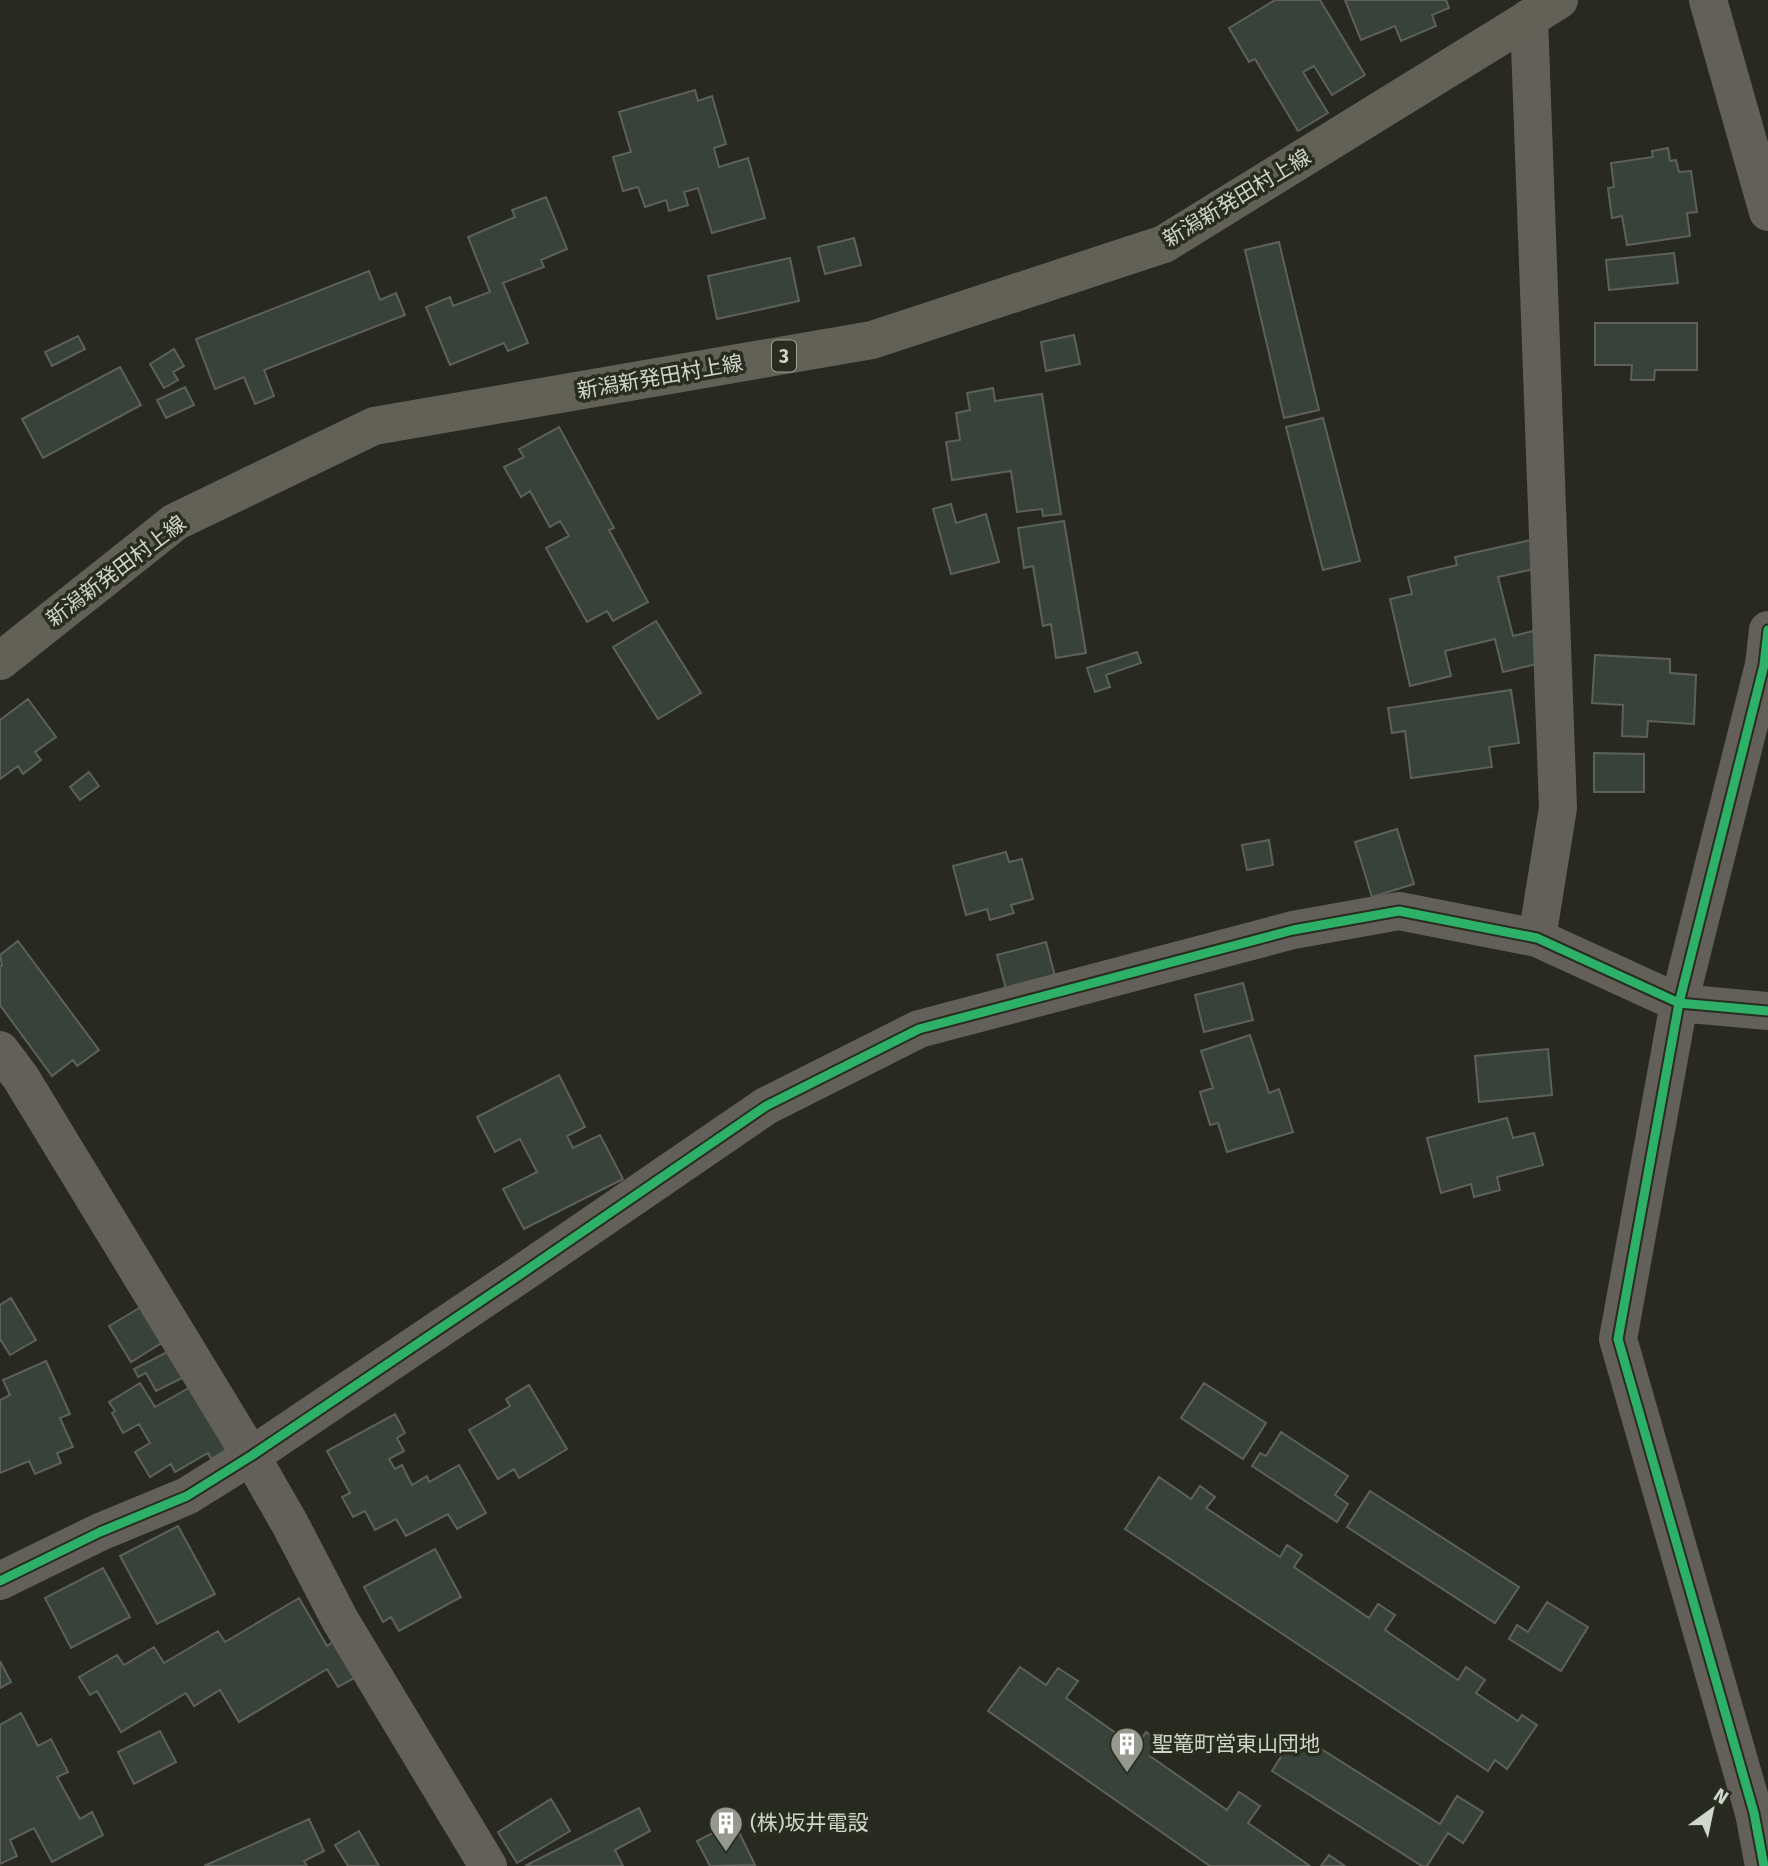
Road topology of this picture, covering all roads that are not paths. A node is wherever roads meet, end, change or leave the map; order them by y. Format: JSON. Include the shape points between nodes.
{"nodes":[{"id":1,"x":1708,"y":0,"type":"edge"},
{"id":2,"x":1544,"y":9,"type":"edge"},
{"id":3,"x":1768,"y":212,"type":"edge"},
{"id":4,"x":1768,"y":630,"type":"edge"},
{"id":5,"x":0,"y":660,"type":"edge"},
{"id":6,"x":1537,"y":939,"type":"junction"},
{"id":7,"x":1679,"y":1003,"type":"junction"},
{"id":8,"x":1768,"y":1011,"type":"edge"},
{"id":9,"x":0,"y":1050,"type":"edge"},
{"id":10,"x":251,"y":1456,"type":"junction"},
{"id":11,"x":0,"y":1581,"type":"edge"},
{"id":12,"x":488,"y":1866,"type":"edge"},
{"id":13,"x":1764,"y":1866,"type":"edge"}],
"edges":[{"from":1,"to":3,"type":"street"},
{"from":2,"to":5,"type":"main road","name":"新潟新発田村上線","number":"3","via":[[1164,244],[872,340],[374,426],[175,522]]},
{"from":2,"to":6,"type":"street","via":[[1558,808]]},
{"from":4,"to":7,"type":"street","via":[[1764,665]]},
{"from":6,"to":7,"type":"street"},
{"from":6,"to":10,"type":"street","via":[[1399,911],[1293,930],[919,1029],[766,1106]]},
{"from":7,"to":8,"type":"street"},
{"from":7,"to":13,"type":"street","via":[[1618,1339],[1754,1812]]},
{"from":9,"to":10,"type":"street"},
{"from":10,"to":11,"type":"street","via":[[187,1496]]},
{"from":10,"to":12,"type":"street","via":[[341,1620]]}]}
